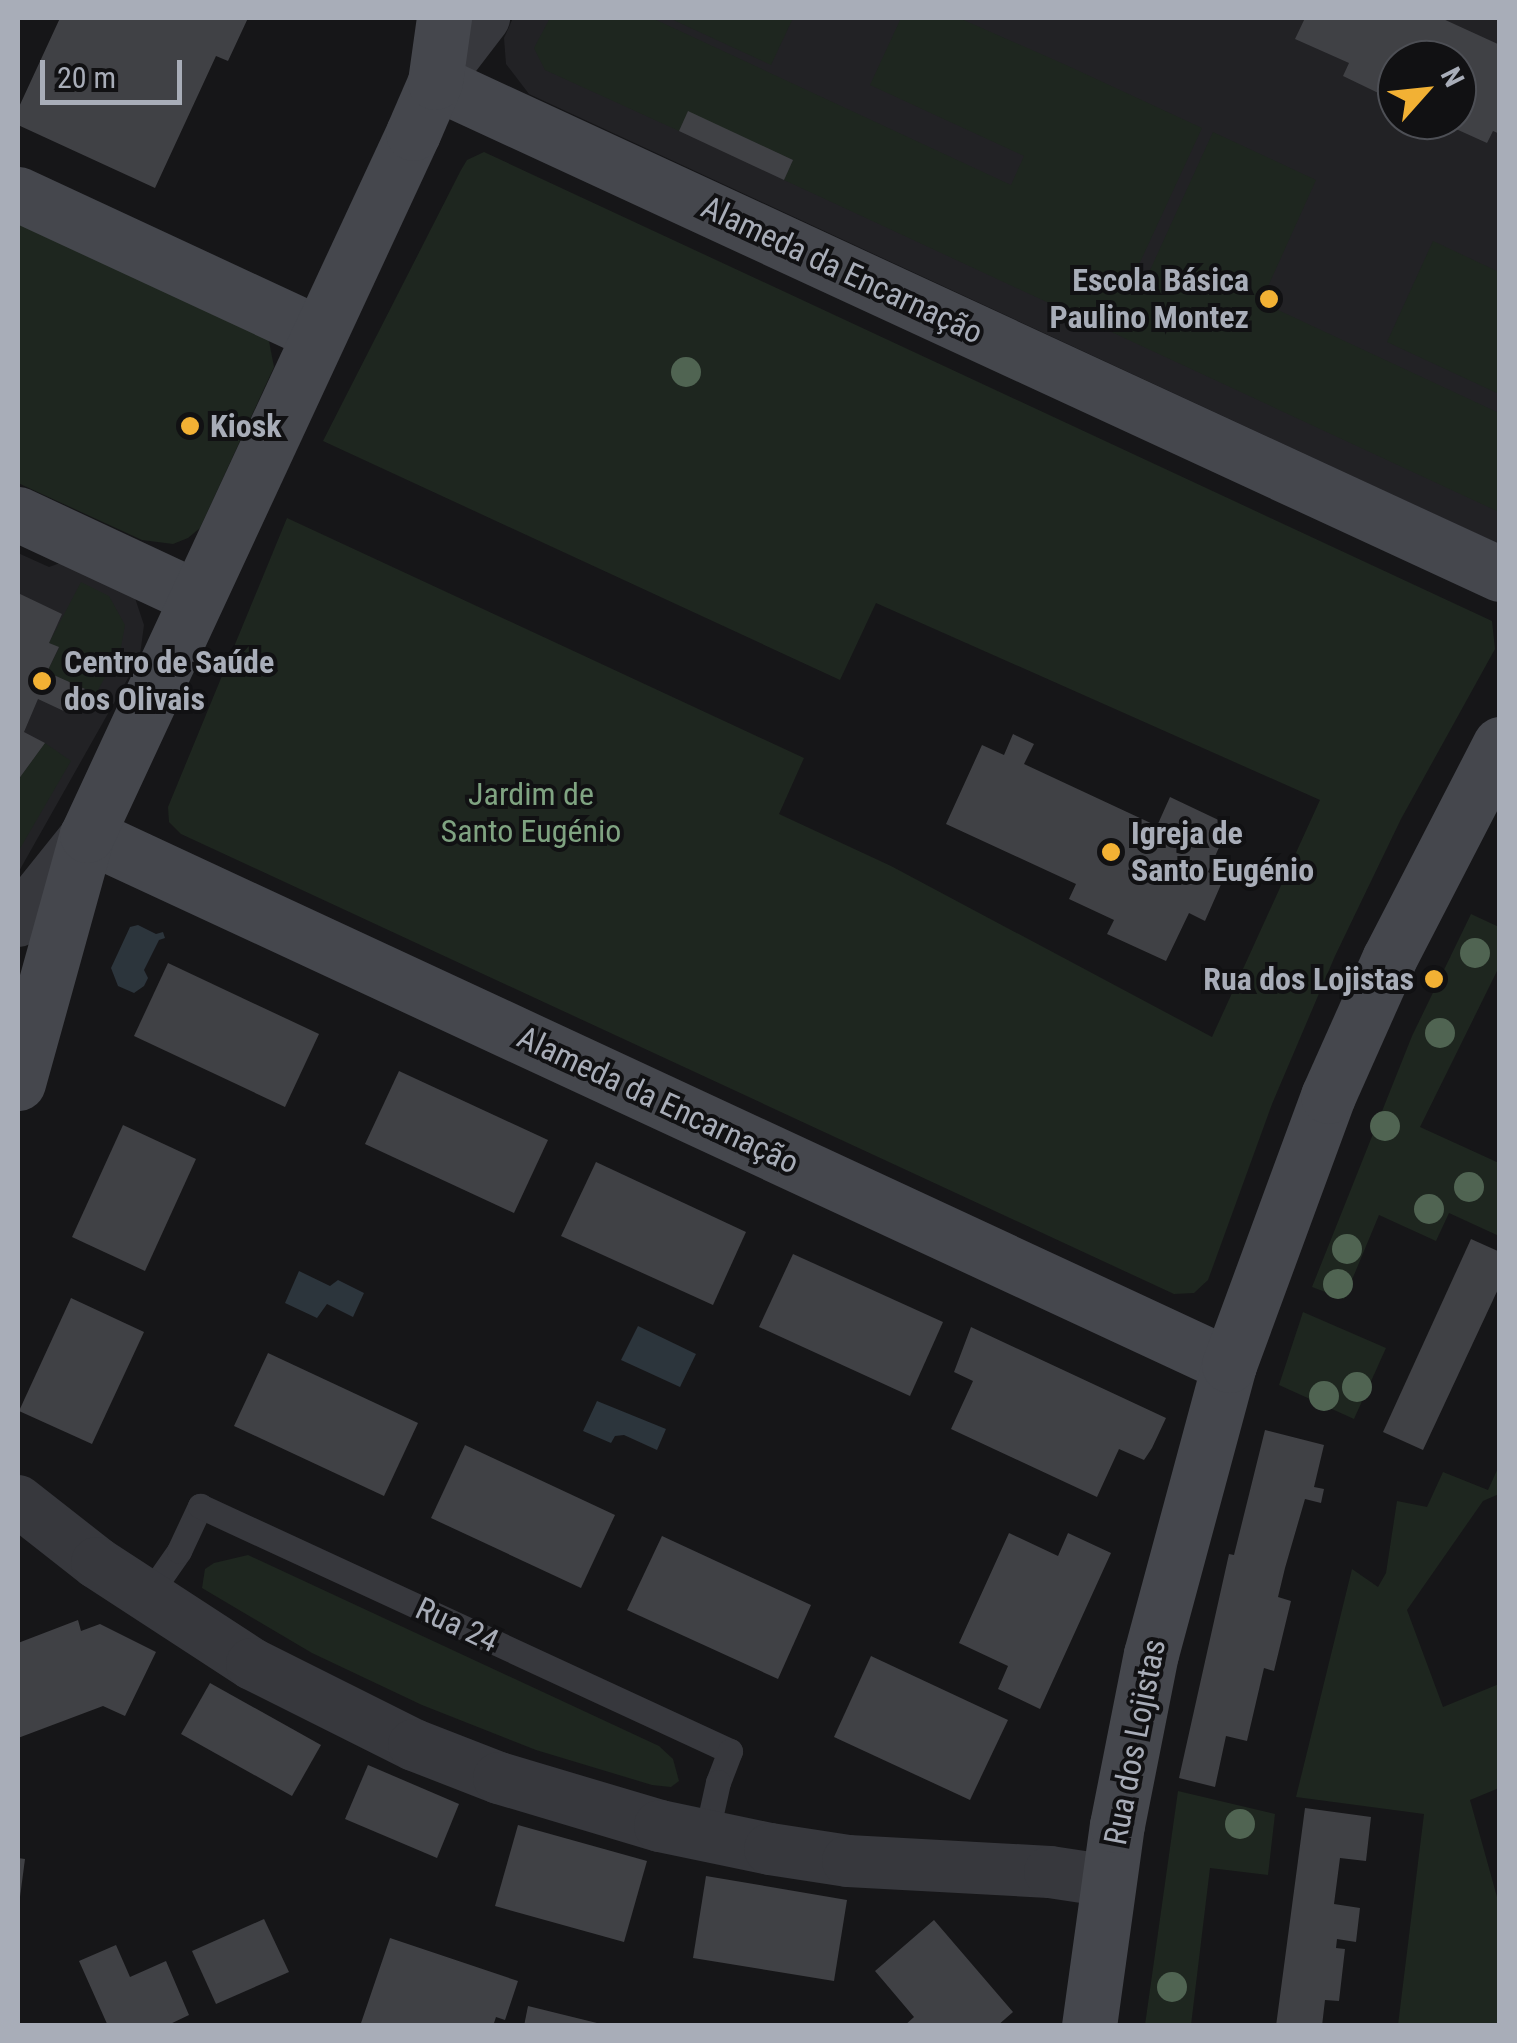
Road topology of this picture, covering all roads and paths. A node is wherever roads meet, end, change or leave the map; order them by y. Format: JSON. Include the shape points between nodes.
{"nodes":[{"id":1,"x":444,"y":18,"type":"edge"},
{"id":2,"x":484,"y":18,"type":"edge"},
{"id":3,"x":435,"y":82,"type":"junction"},
{"id":4,"x":18,"y":194,"type":"edge"},
{"id":5,"x":317,"y":333,"type":"junction"},
{"id":6,"x":18,"y":514,"type":"edge"},
{"id":7,"x":1500,"y":574,"type":"edge"},
{"id":8,"x":196,"y":597,"type":"junction"},
{"id":9,"x":1500,"y":744,"type":"edge"},
{"id":10,"x":87,"y":835,"type":"junction"},
{"id":11,"x":18,"y":921,"type":"edge"},
{"id":12,"x":18,"y":1084,"type":"edge"},
{"id":13,"x":1229,"y":1364,"type":"junction"},
{"id":14,"x":18,"y":1502,"type":"edge"},
{"id":15,"x":147,"y":1598,"type":"junction"},
{"id":16,"x":706,"y":1836,"type":"junction"},
{"id":17,"x":1108,"y":1881,"type":"junction"},
{"id":18,"x":1089,"y":2026,"type":"edge"}],
"edges":[{"from":1,"to":3,"type":"street"},
{"from":2,"to":3,"type":"street"},
{"from":3,"to":5,"type":"street"},
{"from":3,"to":7,"type":"street","name":"Alameda da Encarnação"},
{"from":4,"to":5,"type":"street"},
{"from":5,"to":8,"type":"street"},
{"from":6,"to":8,"type":"street"},
{"from":8,"to":10,"type":"street"},
{"from":9,"to":13,"type":"street","name":"Rua dos Lojistas","via":[[1388,959],[1328,1096]]},
{"from":10,"to":11,"type":"street"},
{"from":10,"to":12,"type":"street"},
{"from":10,"to":13,"type":"street","name":"Alameda da Encarnação"},
{"from":13,"to":17,"type":"street","name":"Rua dos Lojistas","via":[[1151,1654]]},
{"from":14,"to":15,"type":"street"},
{"from":15,"to":16,"type":"street","via":[[252,1664],[414,1744],[584,1806]]},
{"from":15,"to":16,"type":"lane","name":"Rua 24","via":[[200,1506],[730,1751]]},
{"from":16,"to":17,"type":"street","via":[[848,1860]]},
{"from":17,"to":18,"type":"street","name":"Rua dos Lojistas"}]}
